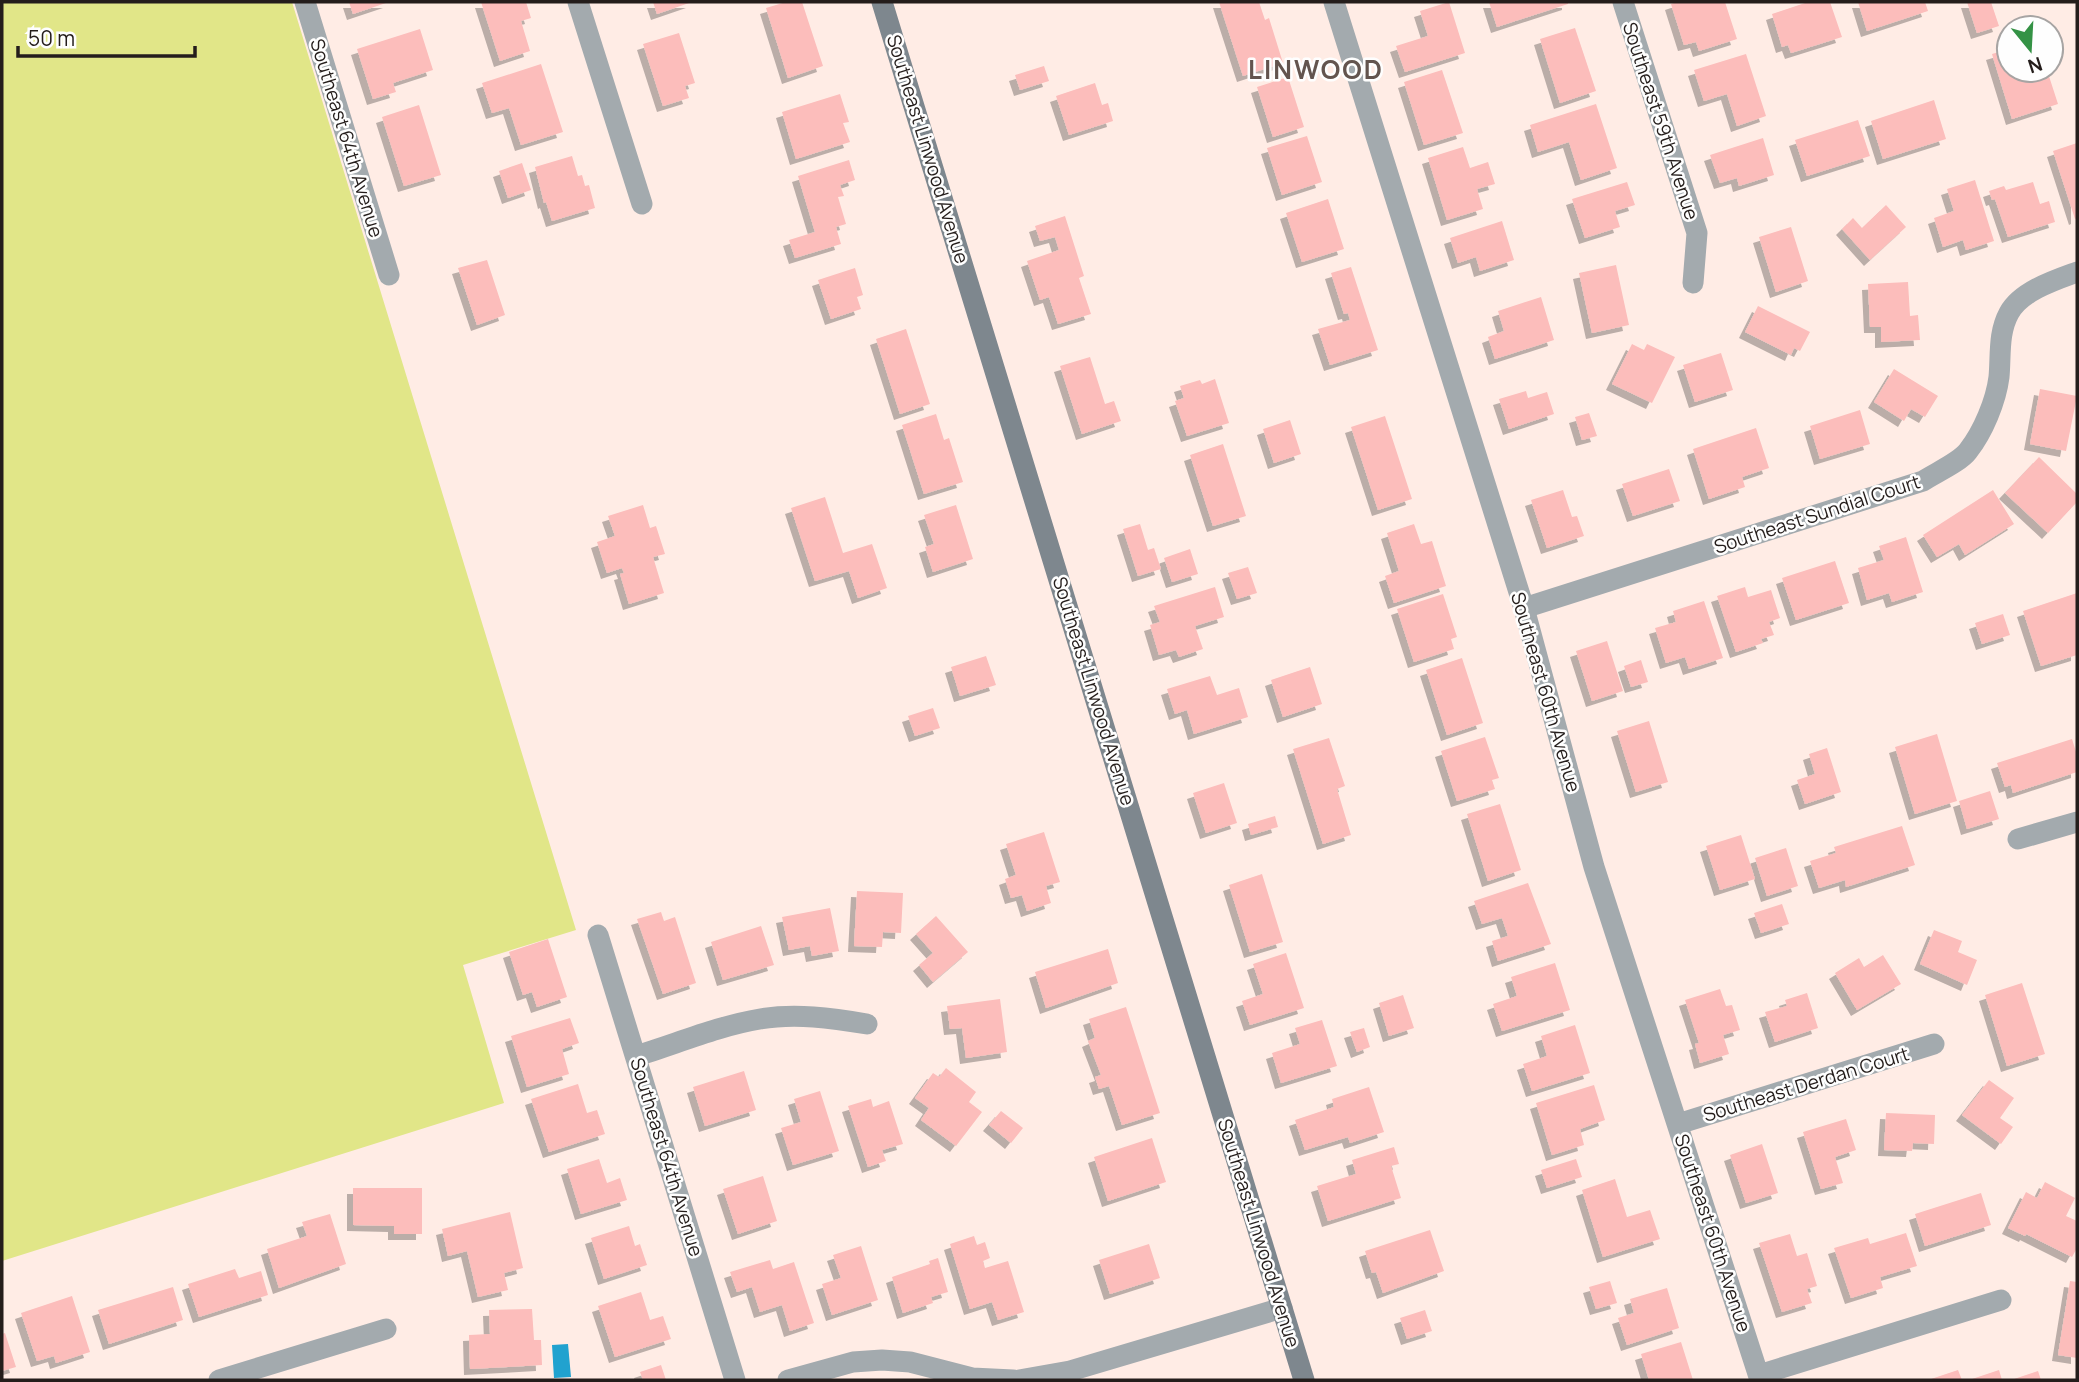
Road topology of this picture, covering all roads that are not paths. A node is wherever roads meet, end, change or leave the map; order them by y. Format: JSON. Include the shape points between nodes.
{"nodes":[{"id":1,"x":305,"y":2,"type":"edge"},
{"id":2,"x":578,"y":2,"type":"edge"},
{"id":3,"x":882,"y":2,"type":"edge"},
{"id":4,"x":1334,"y":2,"type":"edge"},
{"id":5,"x":1623,"y":2,"type":"edge"},
{"id":6,"x":642,"y":204,"type":"dead end"},
{"id":7,"x":2077,"y":272,"type":"edge"},
{"id":8,"x":389,"y":275,"type":"dead end"},
{"id":9,"x":1693,"y":283,"type":"dead end"},
{"id":10,"x":1524,"y":608,"type":"junction"},
{"id":11,"x":2077,"y":821,"type":"edge"},
{"id":12,"x":2018,"y":839,"type":"dead end"},
{"id":13,"x":598,"y":935,"type":"dead end"},
{"id":14,"x":867,"y":1024,"type":"dead end"},
{"id":15,"x":1934,"y":1044,"type":"dead end"},
{"id":16,"x":636,"y":1056,"type":"junction"},
{"id":17,"x":1678,"y":1124,"type":"junction"},
{"id":18,"x":2001,"y":1300,"type":"dead end"},
{"id":19,"x":1282,"y":1308,"type":"junction"},
{"id":20,"x":386,"y":1329,"type":"dead end"},
{"id":21,"x":1760,"y":1378,"type":"edge"},
{"id":22,"x":219,"y":1380,"type":"edge"},
{"id":23,"x":735,"y":1380,"type":"edge"},
{"id":24,"x":788,"y":1380,"type":"edge"},
{"id":25,"x":1013,"y":1380,"type":"edge"},
{"id":26,"x":1019,"y":1380,"type":"edge"},
{"id":27,"x":1304,"y":1380,"type":"edge"}],
"edges":[{"from":1,"to":8,"type":"street","name":"Southeast 64th Avenue"},
{"from":2,"to":6,"type":"street"},
{"from":3,"to":19,"type":"main road","name":"Southeast Linwood Avenue"},
{"from":4,"to":10,"type":"street","name":"Southeast 60th Avenue"},
{"from":5,"to":9,"type":"street","name":"Southeast 59th Avenue","via":[[1696,233]]},
{"from":7,"to":10,"type":"street","name":"Southeast Sundial Court","via":[[2044,285],[2010,312],[2001,336],[1999,380],[1989,412],[1967,453],[1923,481]]},
{"from":10,"to":17,"type":"street","name":"Southeast 60th Avenue","via":[[1594,867]]},
{"from":11,"to":12,"type":"street"},
{"from":13,"to":16,"type":"street","name":"Southeast 64th Avenue"},
{"from":14,"to":16,"type":"street","via":[[830,1018],[760,1019]]},
{"from":15,"to":17,"type":"street","name":"Southeast Derdan Court"},
{"from":16,"to":23,"type":"street","name":"Southeast 64th Avenue"},
{"from":17,"to":21,"type":"street","name":"Southeast 60th Avenue"},
{"from":18,"to":21,"type":"street"},
{"from":19,"to":26,"type":"street","via":[[1070,1371]]},
{"from":19,"to":27,"type":"main road","name":"Southeast Linwood Avenue"},
{"from":20,"to":22,"type":"street"},
{"from":24,"to":25,"type":"street","via":[[853,1362],[882,1360],[910,1362],[972,1378]]}]}
